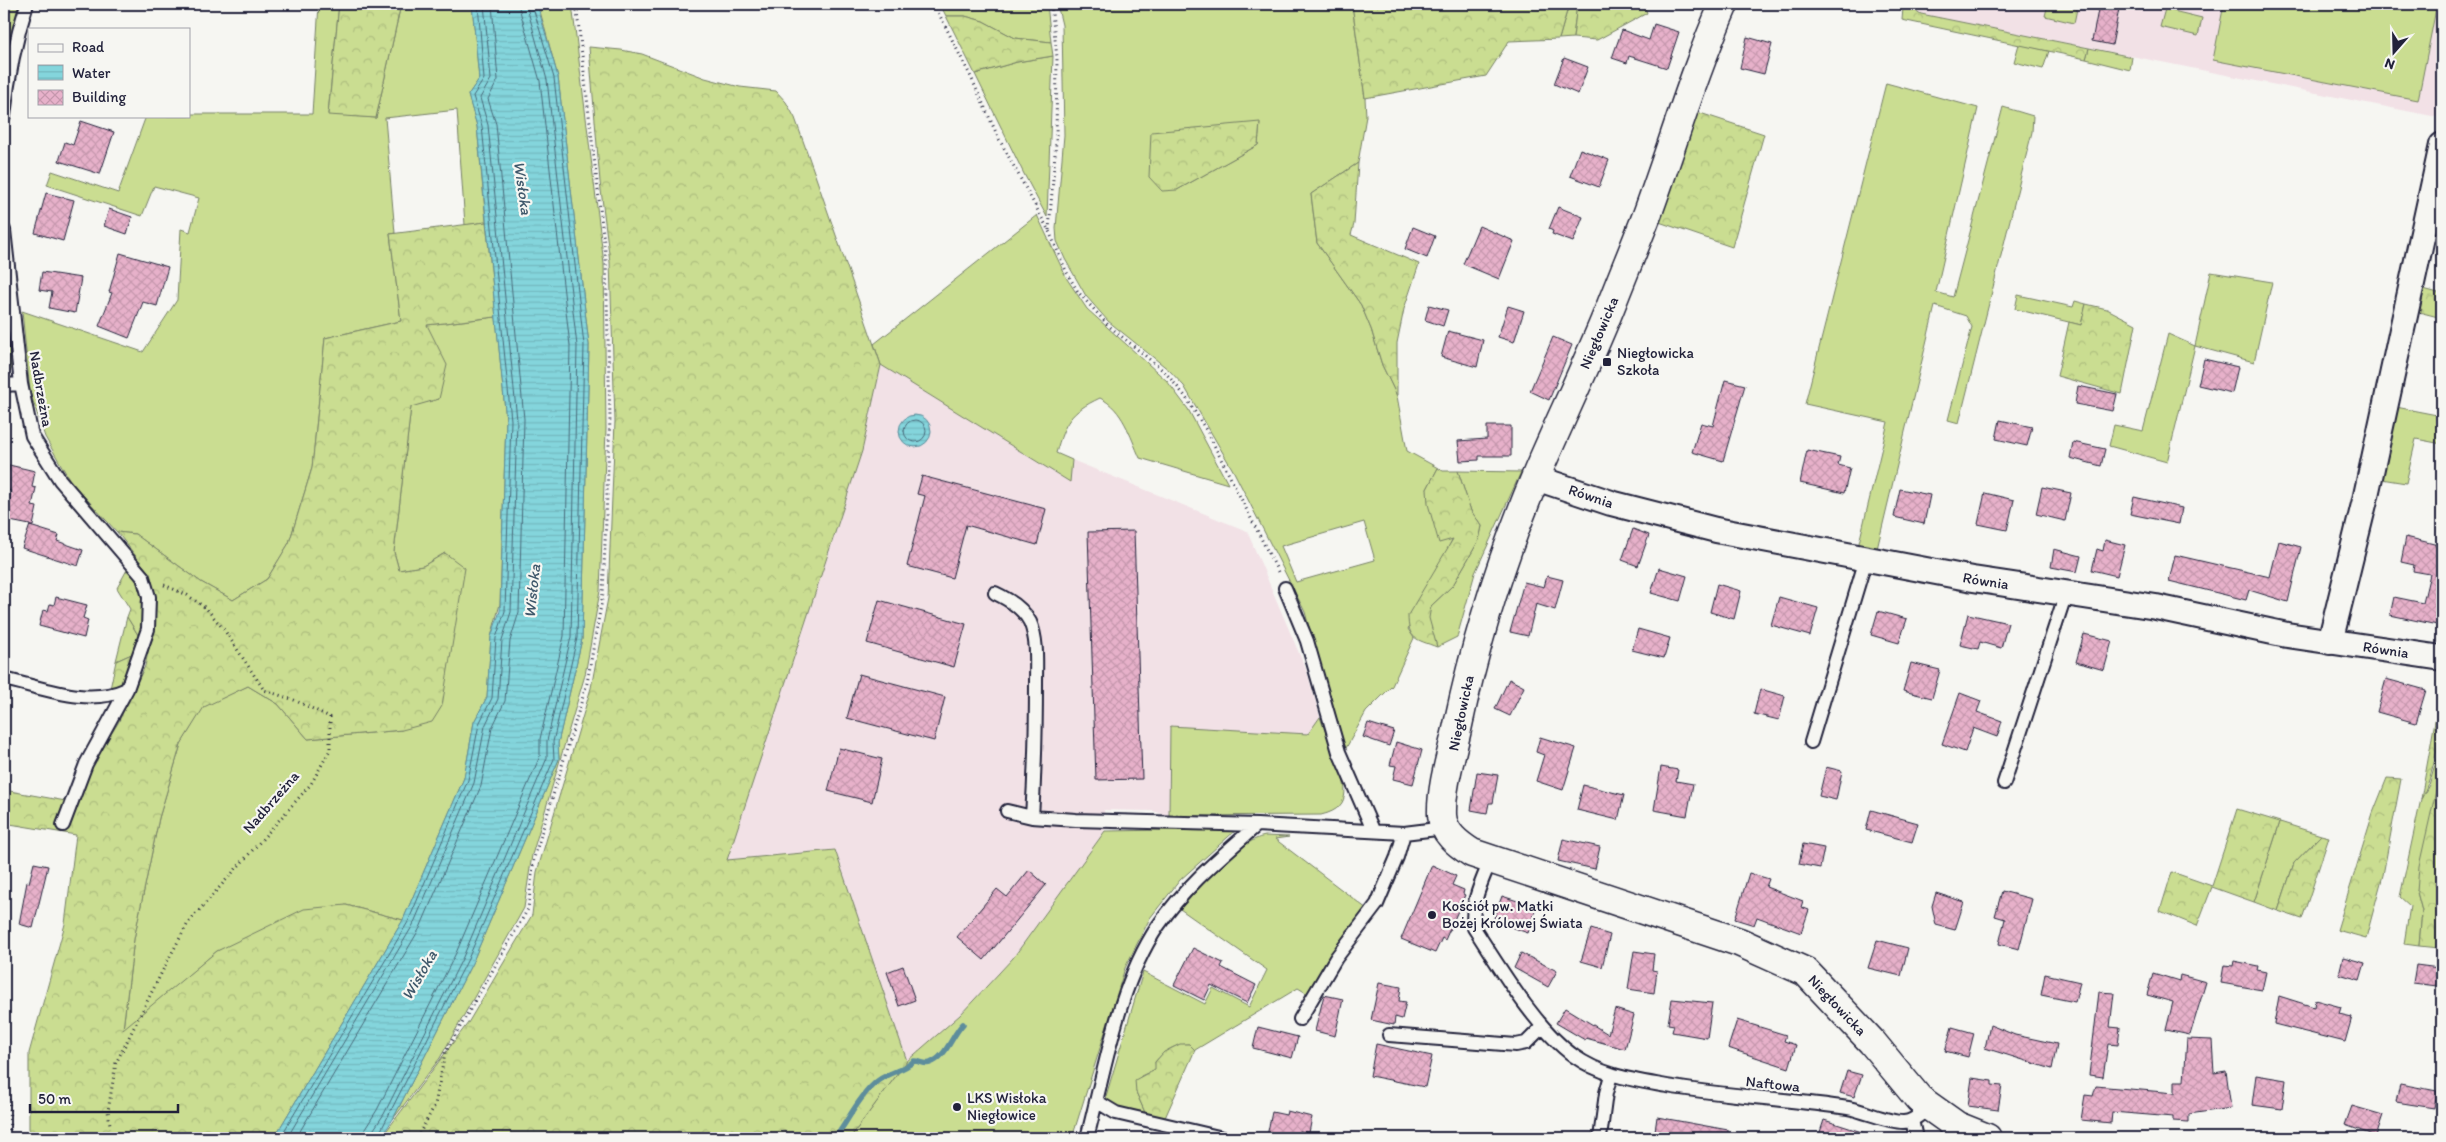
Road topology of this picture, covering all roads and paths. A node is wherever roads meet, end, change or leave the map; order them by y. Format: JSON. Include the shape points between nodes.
{"nodes":[{"id":1,"x":27,"y":4,"type":"edge"},
{"id":2,"x":576,"y":4,"type":"edge"},
{"id":3,"x":934,"y":4,"type":"edge"},
{"id":4,"x":1051,"y":4,"type":"edge"},
{"id":5,"x":1724,"y":4,"type":"edge"},
{"id":6,"x":4,"y":116,"type":"edge"},
{"id":7,"x":2442,"y":145,"type":"edge"},
{"id":8,"x":4,"y":230,"type":"edge"},
{"id":9,"x":1050,"y":231,"type":"junction"},
{"id":10,"x":21,"y":384,"type":"junction"},
{"id":11,"x":4,"y":385,"type":"edge"},
{"id":12,"x":1536,"y":478,"type":"junction"},
{"id":13,"x":1866,"y":559,"type":"junction"},
{"id":14,"x":136,"y":568,"type":"junction"},
{"id":15,"x":1285,"y":588,"type":"joint"},
{"id":16,"x":995,"y":593,"type":"dead end"},
{"id":17,"x":2066,"y":593,"type":"junction"},
{"id":18,"x":2330,"y":642,"type":"junction"},
{"id":19,"x":2442,"y":658,"type":"edge"},
{"id":20,"x":4,"y":679,"type":"edge"},
{"id":21,"x":127,"y":689,"type":"junction"},
{"id":22,"x":1812,"y":742,"type":"dead end"},
{"id":23,"x":2004,"y":783,"type":"dead end"},
{"id":24,"x":1007,"y":811,"type":"dead end"},
{"id":25,"x":1032,"y":817,"type":"junction"},
{"id":26,"x":63,"y":825,"type":"dead end"},
{"id":27,"x":1257,"y":825,"type":"junction"},
{"id":28,"x":1446,"y":828,"type":"junction"},
{"id":29,"x":1373,"y":830,"type":"junction"},
{"id":30,"x":1404,"y":833,"type":"junction"},
{"id":31,"x":1491,"y":859,"type":"junction"},
{"id":32,"x":1300,"y":1018,"type":"dead end"},
{"id":33,"x":1542,"y":1027,"type":"junction"},
{"id":34,"x":1389,"y":1035,"type":"dead end"},
{"id":35,"x":1611,"y":1075,"type":"junction"},
{"id":36,"x":4,"y":1099,"type":"edge"},
{"id":37,"x":1096,"y":1101,"type":"junction"},
{"id":38,"x":1921,"y":1114,"type":"junction"},
{"id":39,"x":10,"y":1138,"type":"edge"},
{"id":40,"x":112,"y":1138,"type":"edge"},
{"id":41,"x":417,"y":1138,"type":"edge"},
{"id":42,"x":1087,"y":1138,"type":"edge"},
{"id":43,"x":1223,"y":1138,"type":"edge"},
{"id":44,"x":1600,"y":1138,"type":"edge"},
{"id":45,"x":1916,"y":1138,"type":"edge"},
{"id":46,"x":1987,"y":1138,"type":"edge"}],
"edges":[{"from":1,"to":6,"type":"lane","via":[[8,75]]},
{"from":2,"to":41,"type":"path","via":[[606,260],[610,418],[603,594],[585,689],[534,858],[528,909],[445,1053],[435,1105]]},
{"from":3,"to":9,"type":"path","via":[[999,139]]},
{"from":4,"to":9,"type":"path","via":[[1057,57]]},
{"from":5,"to":12,"type":"street","name":"Niegłowicka","via":[[1701,60],[1647,216],[1596,343]]},
{"from":7,"to":18,"type":"street","via":[[2365,500]]},
{"from":8,"to":10,"type":"lane","name":"Nadbrzeżna"},
{"from":9,"to":15,"type":"path","via":[[1078,292],[1109,326],[1165,372],[1185,396],[1212,442]]},
{"from":10,"to":11,"type":"lane"},
{"from":10,"to":14,"type":"lane","name":"Nadbrzeżna","via":[[32,436],[60,480]]},
{"from":12,"to":13,"type":"street","name":"Równia","via":[[1612,503],[1716,530]]},
{"from":12,"to":28,"type":"street","name":"Niegłowicka","via":[[1483,620],[1444,794],[1442,816]]},
{"from":13,"to":17,"type":"street","name":"Równia"},
{"from":13,"to":22,"type":"lane"},
{"from":14,"to":21,"type":"lane","name":"Nadbrzeżna","via":[[150,597],[150,619]]},
{"from":14,"to":40,"type":"path","name":"Nadbrzeżna","via":[[207,609],[226,631],[264,690],[330,717],[330,750],[310,784],[188,922],[116,1063],[108,1111]]},
{"from":15,"to":29,"type":"lane","via":[[1307,641],[1338,752]]},
{"from":16,"to":25,"type":"lane","via":[[1014,604],[1030,622],[1036,654]]},
{"from":17,"to":18,"type":"street","name":"Równia","via":[[2156,607]]},
{"from":17,"to":23,"type":"lane"},
{"from":18,"to":19,"type":"street","name":"Równia"},
{"from":20,"to":21,"type":"lane","via":[[85,697],[113,695]]},
{"from":21,"to":26,"type":"lane","name":"Nadbrzeżna","via":[[86,764]]},
{"from":24,"to":25,"type":"lane"},
{"from":25,"to":27,"type":"lane"},
{"from":27,"to":29,"type":"lane"},
{"from":27,"to":37,"type":"lane","via":[[1188,889],[1157,927],[1130,981]]},
{"from":28,"to":30,"type":"lane"},
{"from":28,"to":31,"type":"street","name":"Niegłowicka","via":[[1460,846]]},
{"from":29,"to":30,"type":"lane"},
{"from":30,"to":32,"type":"lane","via":[[1377,904],[1336,958]]},
{"from":31,"to":33,"type":"lane","name":"Naftowa","via":[[1475,904],[1474,928]]},
{"from":31,"to":38,"type":"street","name":"Niegłowicka","via":[[1739,942],[1806,972],[1872,1042],[1919,1099]]},
{"from":33,"to":34,"type":"lane","via":[[1526,1043],[1516,1046]]},
{"from":33,"to":35,"type":"lane","name":"Naftowa","via":[[1574,1056]]},
{"from":35,"to":38,"type":"lane","name":"Naftowa","via":[[1701,1092],[1848,1108],[1896,1121]]},
{"from":35,"to":44,"type":"lane"},
{"from":36,"to":39,"type":"path","via":[[9,1099]]},
{"from":37,"to":42,"type":"lane"},
{"from":37,"to":43,"type":"lane","via":[[1116,1113]]},
{"from":38,"to":45,"type":"lane"},
{"from":38,"to":46,"type":"street","name":"Niegłowicka"}]}
